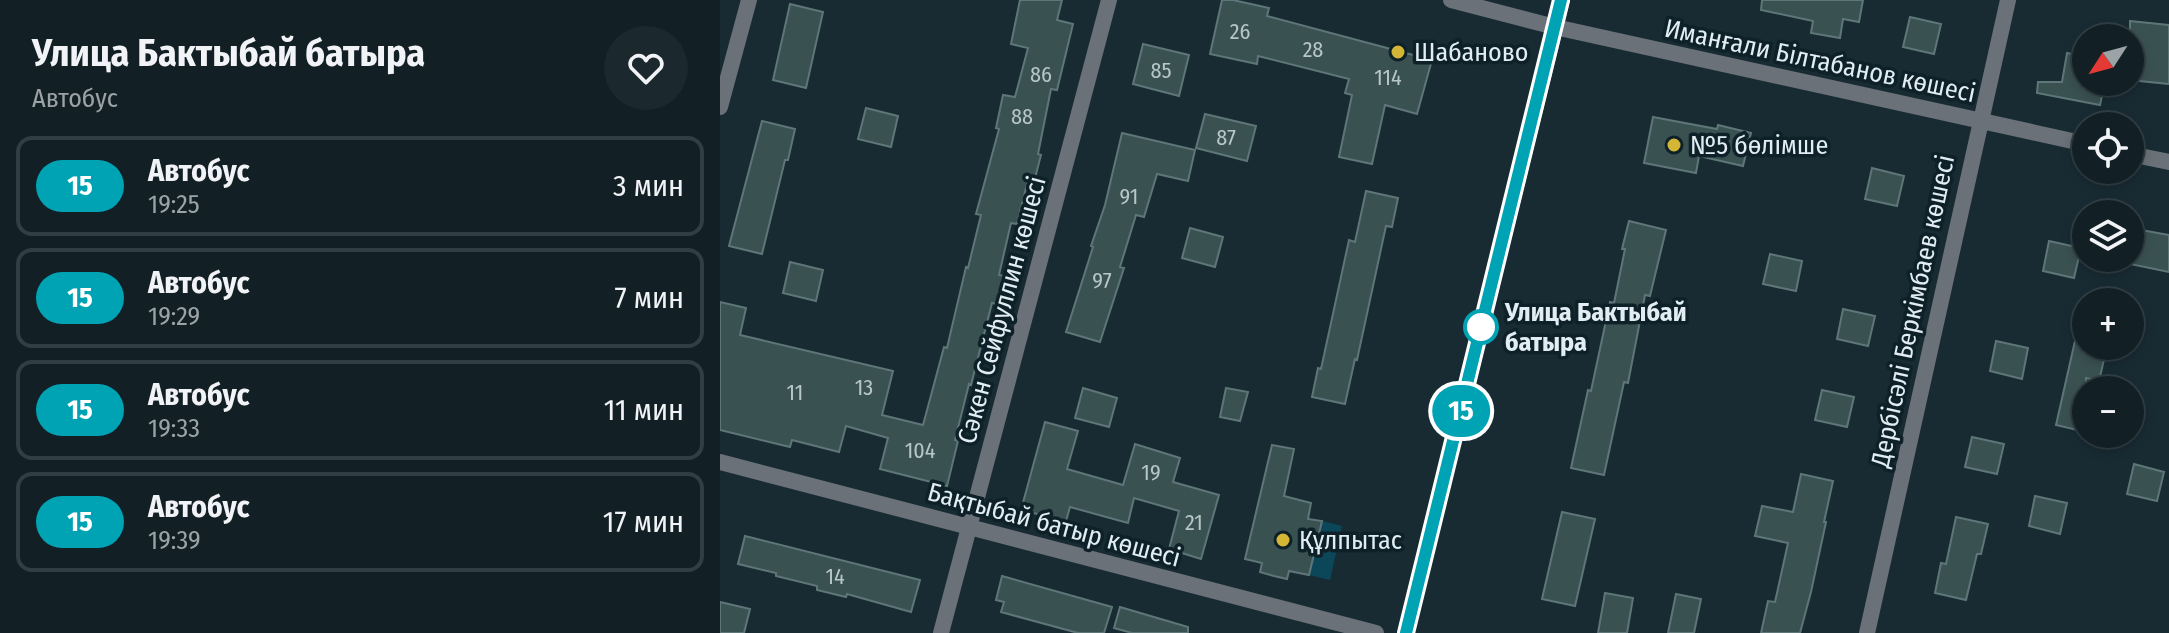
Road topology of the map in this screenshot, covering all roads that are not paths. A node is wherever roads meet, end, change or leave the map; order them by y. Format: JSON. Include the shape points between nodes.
{"nodes":[{"id":1,"x":749,"y":0,"type":"edge"},
{"id":2,"x":1109,"y":0,"type":"edge"},
{"id":3,"x":1451,"y":0,"type":"edge"},
{"id":4,"x":1562,"y":0,"type":"edge"},
{"id":5,"x":2008,"y":0,"type":"edge"},
{"id":6,"x":1555,"y":27,"type":"junction"},
{"id":7,"x":720,"y":107,"type":"edge"},
{"id":8,"x":1980,"y":120,"type":"junction"},
{"id":9,"x":2072,"y":141,"type":"edge"},
{"id":10,"x":2144,"y":157,"type":"edge"},
{"id":11,"x":2169,"y":162,"type":"edge"},
{"id":12,"x":720,"y":462,"type":"edge"},
{"id":13,"x":968,"y":528,"type":"junction"},
{"id":14,"x":941,"y":633,"type":"edge"},
{"id":15,"x":1376,"y":633,"type":"edge"},
{"id":16,"x":1406,"y":633,"type":"edge"},
{"id":17,"x":1867,"y":633,"type":"edge"}],
"edges":[{"from":1,"to":7,"type":"street"},
{"from":2,"to":13,"type":"street","name":"Сәкен Сейфуллин көшесі"},
{"from":3,"to":6,"type":"street","name":"Иманғали Білтабанов көшесі"},
{"from":4,"to":6,"type":"main road"},
{"from":5,"to":8,"type":"street","name":"Дербісәлі Беркімбаев көшесі"},
{"from":6,"to":8,"type":"street","name":"Иманғали Білтабанов көшесі"},
{"from":6,"to":16,"type":"main road"},
{"from":8,"to":9,"type":"street","name":"Иманғали Білтабанов көшесі"},
{"from":8,"to":17,"type":"street","name":"Дербісәлі Беркімбаев көшесі"},
{"from":10,"to":11,"type":"street"},
{"from":12,"to":13,"type":"street","name":"Бақтыбай батыр көшесі"},
{"from":13,"to":14,"type":"street","name":"Сәкен Сейфуллин көшесі"},
{"from":13,"to":15,"type":"street","name":"Бақтыбай батыр көшесі"}]}
